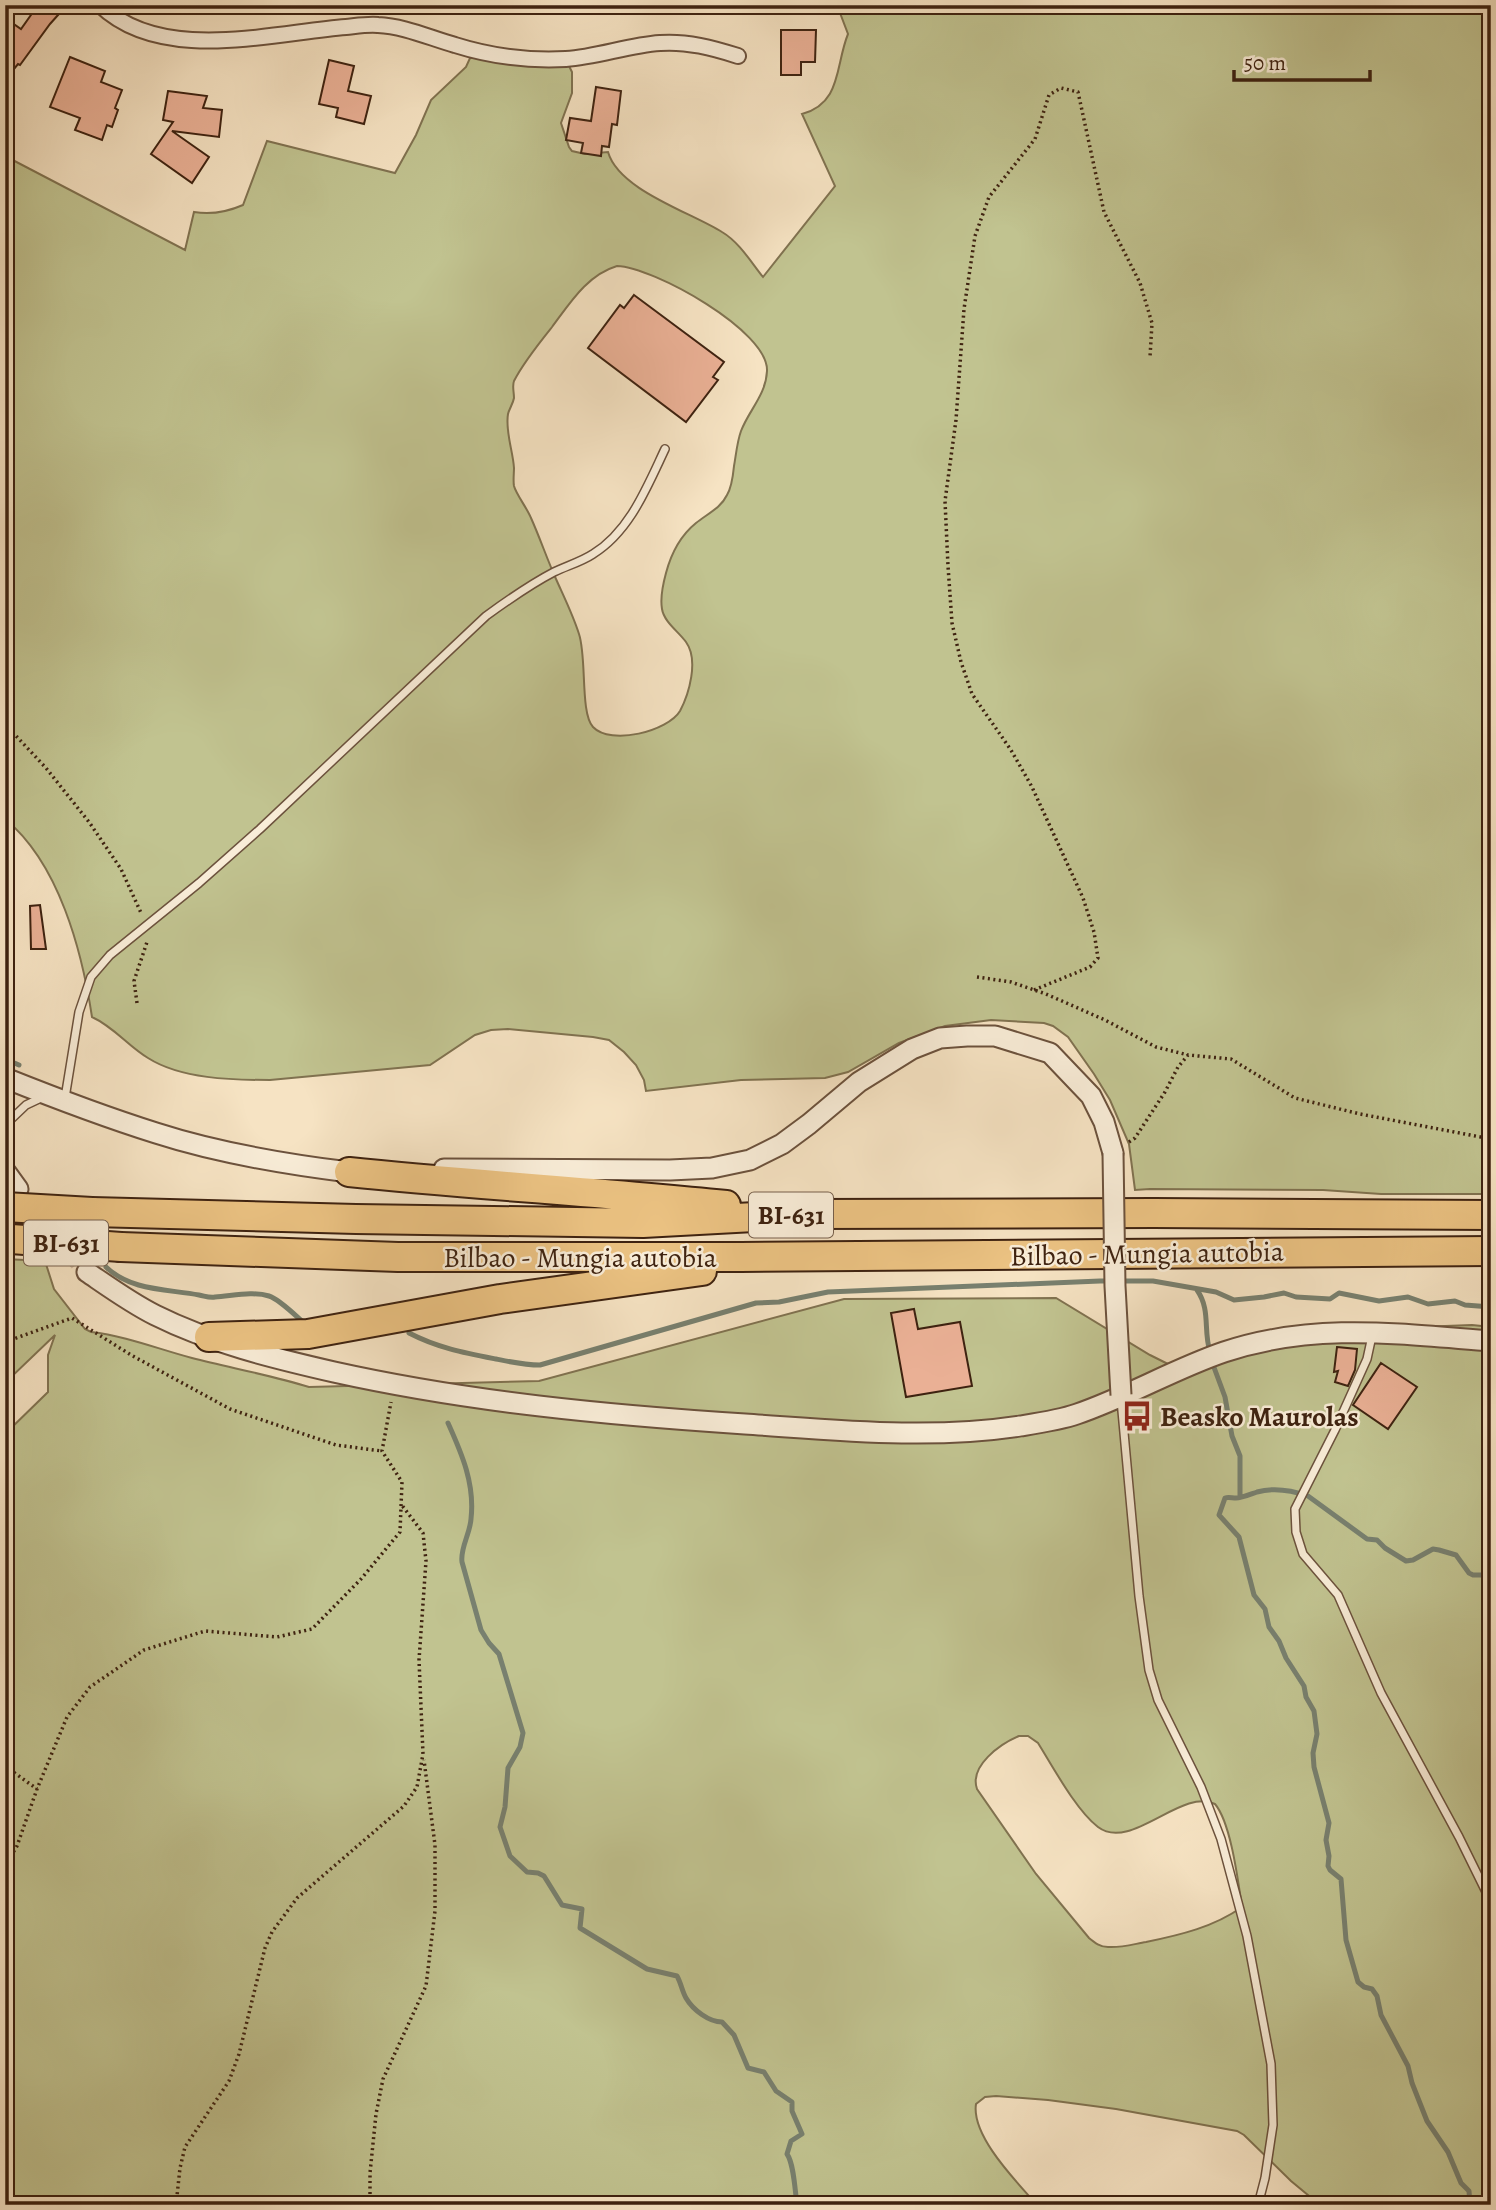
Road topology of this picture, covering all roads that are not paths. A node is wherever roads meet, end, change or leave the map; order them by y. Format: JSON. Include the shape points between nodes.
{"nodes":[{"id":1,"x":100,"y":5,"type":"edge"},
{"id":2,"x":738,"y":56,"type":"dead end"},
{"id":3,"x":665,"y":449,"type":"dead end"},
{"id":4,"x":5,"y":1078,"type":"edge"},
{"id":5,"x":56,"y":1098,"type":"junction"},
{"id":6,"x":5,"y":1125,"type":"edge"},
{"id":7,"x":5,"y":1171,"type":"edge"},
{"id":8,"x":349,"y":1172,"type":"junction"},
{"id":9,"x":12,"y":1198,"type":"edge"},
{"id":10,"x":813,"y":1214,"type":"junction"},
{"id":11,"x":1491,"y":1215,"type":"edge"},
{"id":12,"x":8,"y":1239,"type":"edge"},
{"id":13,"x":1491,"y":1251,"type":"edge"},
{"id":14,"x":741,"y":1257,"type":"junction"},
{"id":15,"x":87,"y":1272,"type":"tunnel mouth"},
{"id":16,"x":1373,"y":1332,"type":"junction"},
{"id":17,"x":209,"y":1337,"type":"junction"},
{"id":18,"x":1491,"y":1341,"type":"edge"},
{"id":19,"x":1121,"y":1395,"type":"junction"},
{"id":20,"x":1491,"y":1902,"type":"edge"},
{"id":21,"x":1258,"y":2205,"type":"edge"}],
"edges":[{"from":1,"to":2,"type":"street","via":[[108,14],[156,35],[194,40],[228,41],[378,25],[516,58],[567,59],[661,43],[708,46]]},
{"from":3,"to":5,"type":"lane","via":[[626,523],[611,538],[593,554],[525,587],[486,616],[260,829],[110,955],[91,977]]},
{"from":4,"to":5,"type":"street"},
{"from":5,"to":6,"type":"lane","via":[[26,1105]]},
{"from":5,"to":8,"type":"street","via":[[222,1151]]},
{"from":7,"to":9,"type":"street"},
{"from":8,"to":10,"type":"highway"},
{"from":8,"to":19,"type":"street","bridge":true,"via":[[712,1168],[750,1160],[782,1144],[859,1083],[912,1049],[940,1038],[995,1036],[1050,1053],[1091,1096],[1104,1122],[1113,1153]]},
{"from":9,"to":10,"type":"highway","name":"Bilbao - Mungia autobia","number":"BI-631","bridge":true,"via":[[92,1212],[356,1219],[643,1223]]},
{"from":10,"to":11,"type":"highway","name":"Bilbao - Mungia autobia","number":"BI-631"},
{"from":12,"to":14,"type":"highway","name":"Bilbao - Mungia autobia","number":"BI-631","bridge":true,"via":[[398,1257]]},
{"from":13,"to":14,"type":"highway","name":"Bilbao - Mungia autobia","number":"BI-631"},
{"from":14,"to":17,"type":"highway","via":[[704,1270],[500,1299],[308,1334]]},
{"from":15,"to":17,"type":"street","via":[[155,1315]]},
{"from":16,"to":18,"type":"street"},
{"from":16,"to":19,"type":"street","via":[[1289,1335],[1226,1351]]},
{"from":16,"to":20,"type":"lane","via":[[1367,1359],[1295,1509],[1296,1532],[1303,1553],[1338,1595],[1381,1693]]},
{"from":17,"to":19,"type":"street","via":[[256,1353],[394,1385],[670,1419],[936,1434],[1075,1415]]},
{"from":19,"to":21,"type":"lane","via":[[1149,1670],[1221,1839],[1247,1936],[1269,2050],[1273,2125]]}]}
